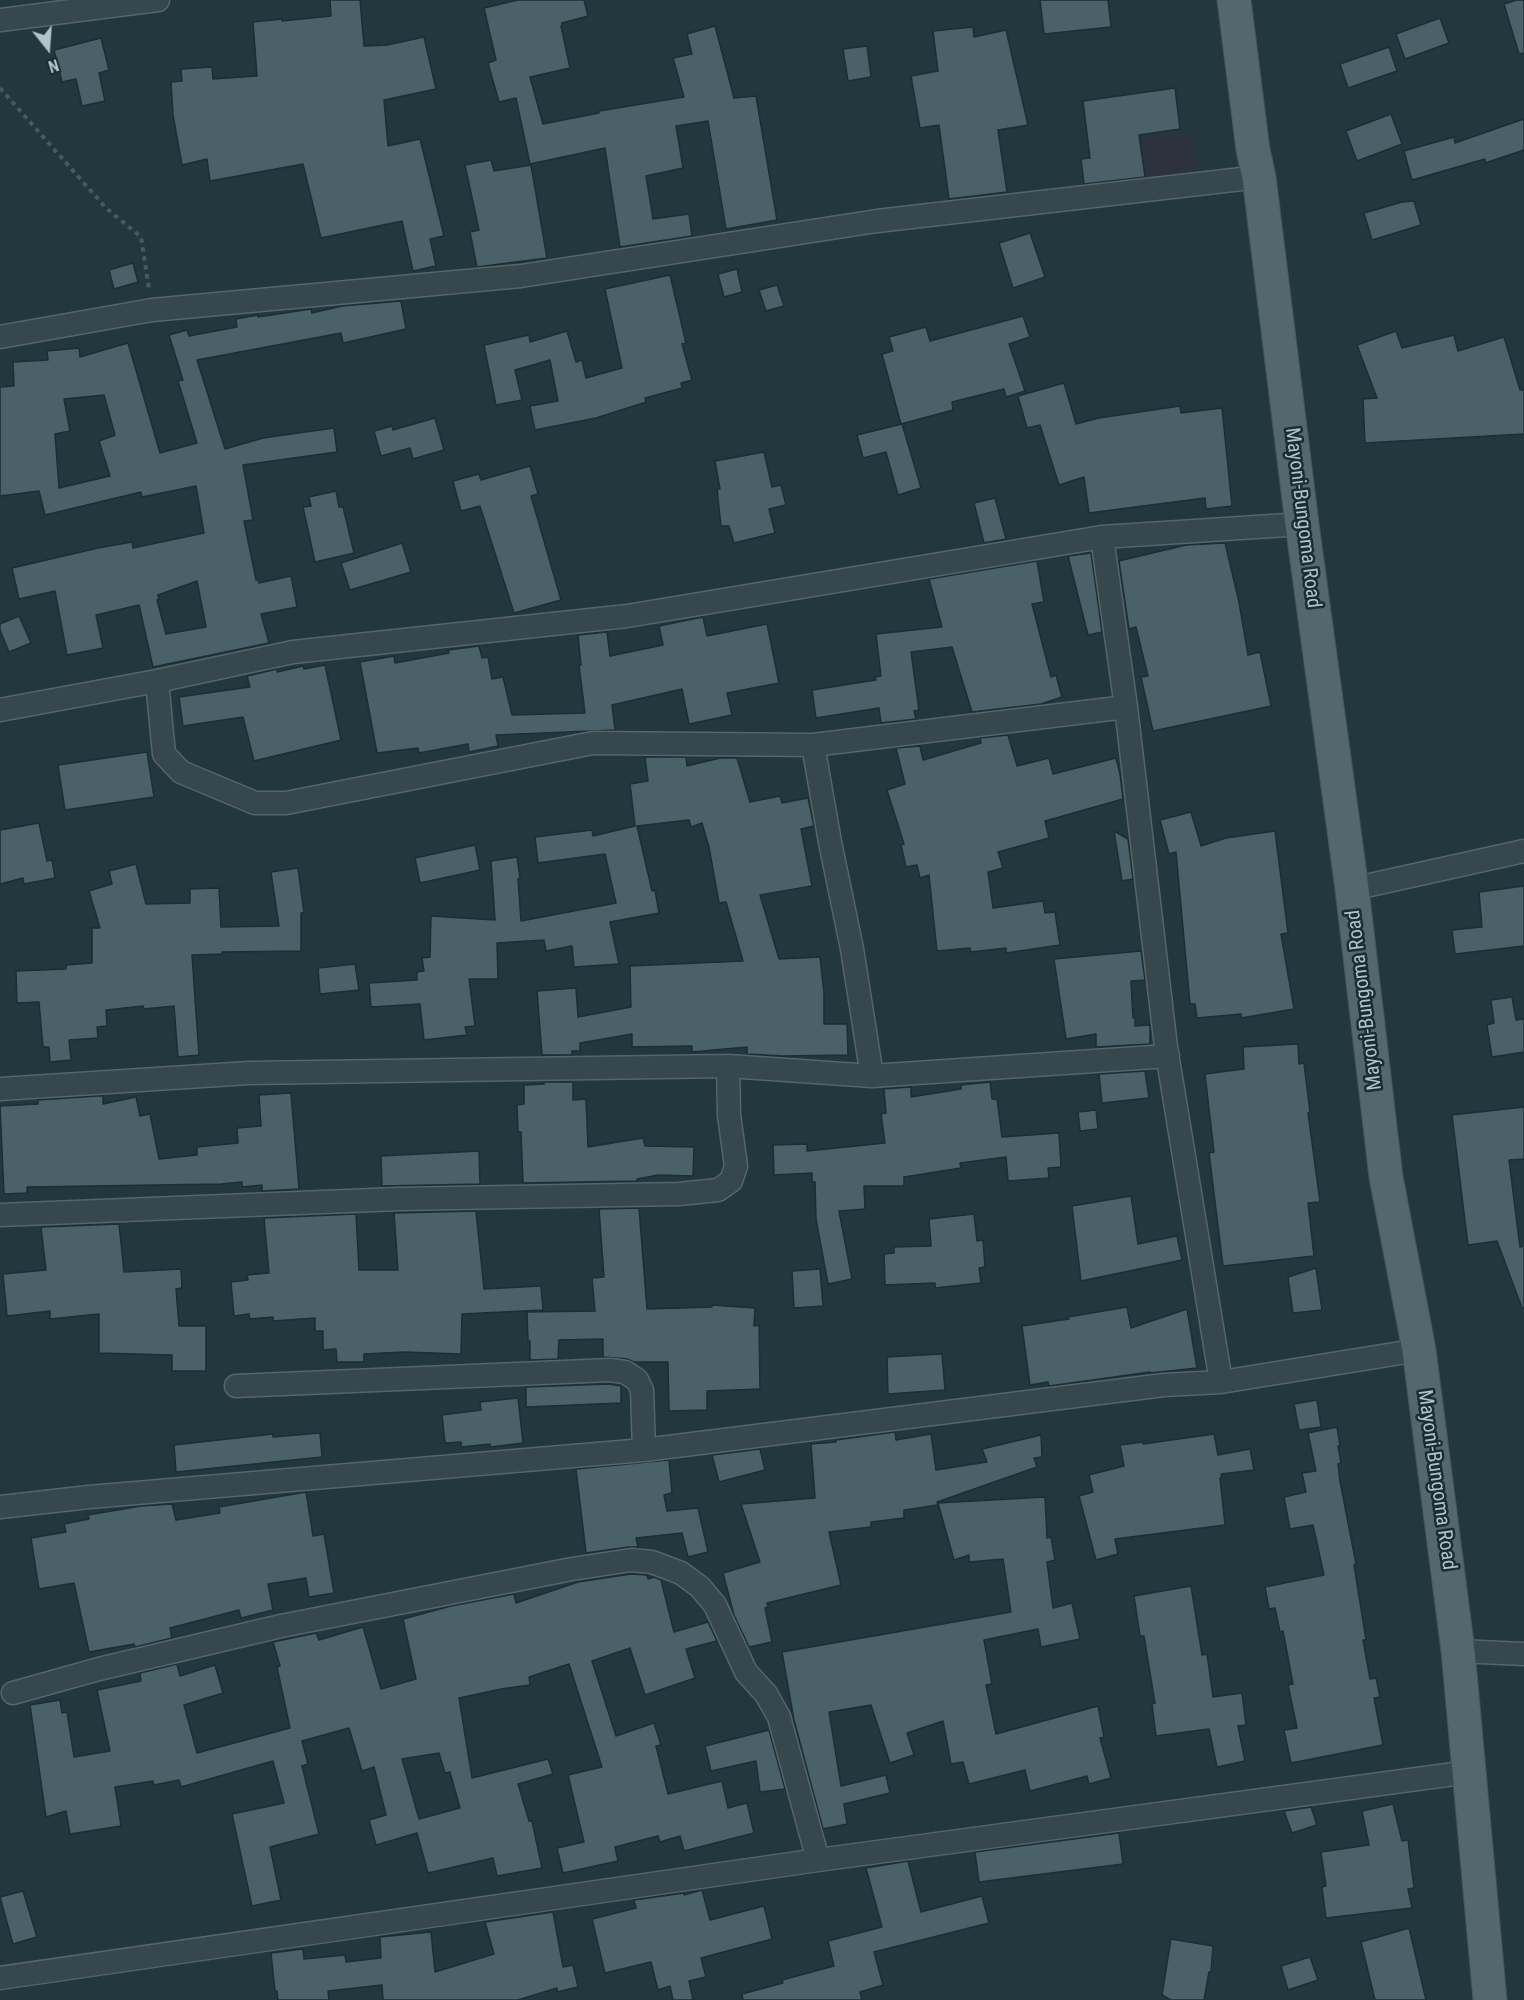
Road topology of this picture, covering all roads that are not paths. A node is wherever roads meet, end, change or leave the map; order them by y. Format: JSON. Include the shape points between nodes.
{"nodes":[{"id":1,"x":158,"y":0,"type":"edge"},
{"id":2,"x":1234,"y":0,"type":"edge"},
{"id":3,"x":0,"y":20,"type":"edge"},
{"id":4,"x":1259,"y":177,"type":"junction"},
{"id":5,"x":0,"y":337,"type":"edge"},
{"id":6,"x":1302,"y":524,"type":"junction"},
{"id":7,"x":1102,"y":537,"type":"junction"},
{"id":8,"x":157,"y":681,"type":"junction"},
{"id":9,"x":1126,"y":706,"type":"junction"},
{"id":10,"x":0,"y":710,"type":"edge"},
{"id":11,"x":813,"y":745,"type":"junction"},
{"id":12,"x":1524,"y":851,"type":"edge"},
{"id":13,"x":1352,"y":889,"type":"junction"},
{"id":14,"x":1168,"y":1056,"type":"junction"},
{"id":15,"x":728,"y":1066,"type":"junction"},
{"id":16,"x":872,"y":1076,"type":"junction"},
{"id":17,"x":0,"y":1089,"type":"edge"},
{"id":18,"x":0,"y":1215,"type":"edge"},
{"id":19,"x":1419,"y":1350,"type":"junction"},
{"id":20,"x":1221,"y":1382,"type":"junction"},
{"id":21,"x":236,"y":1386,"type":"dead end"},
{"id":22,"x":644,"y":1450,"type":"junction"},
{"id":23,"x":0,"y":1507,"type":"edge"},
{"id":24,"x":1458,"y":1651,"type":"junction"},
{"id":25,"x":1524,"y":1654,"type":"edge"},
{"id":26,"x":13,"y":1693,"type":"dead end"},
{"id":27,"x":1469,"y":1772,"type":"junction"},
{"id":28,"x":818,"y":1860,"type":"junction"},
{"id":29,"x":0,"y":1978,"type":"edge"},
{"id":30,"x":1490,"y":2000,"type":"edge"}],
"edges":[{"from":1,"to":3,"type":"street"},
{"from":2,"to":4,"type":"main road","name":"Mayoni-Bungoma Road"},
{"from":4,"to":5,"type":"street","via":[[877,221],[521,276],[152,310]]},
{"from":4,"to":6,"type":"main road","name":"Mayoni-Bungoma Road"},
{"from":6,"to":7,"type":"street"},
{"from":6,"to":13,"type":"main road","name":"Mayoni-Bungoma Road"},
{"from":7,"to":8,"type":"street","via":[[627,616],[293,652]]},
{"from":7,"to":9,"type":"street"},
{"from":8,"to":10,"type":"street"},
{"from":8,"to":11,"type":"street","via":[[164,754],[181,772],[255,803],[286,803],[593,743]]},
{"from":9,"to":11,"type":"street"},
{"from":9,"to":14,"type":"street"},
{"from":11,"to":16,"type":"street"},
{"from":12,"to":13,"type":"street"},
{"from":13,"to":19,"type":"main road","name":"Mayoni-Bungoma Road","via":[[1386,1177]]},
{"from":14,"to":16,"type":"street"},
{"from":14,"to":20,"type":"street"},
{"from":15,"to":16,"type":"street"},
{"from":15,"to":17,"type":"street","via":[[249,1073]]},
{"from":15,"to":18,"type":"street","via":[[736,1166],[731,1181],[718,1190]]},
{"from":19,"to":20,"type":"street"},
{"from":19,"to":24,"type":"main road","name":"Mayoni-Bungoma Road"},
{"from":20,"to":22,"type":"street","via":[[1164,1385]]},
{"from":21,"to":22,"type":"street","via":[[625,1372],[637,1380],[642,1390]]},
{"from":22,"to":23,"type":"street"},
{"from":24,"to":25,"type":"street"},
{"from":24,"to":27,"type":"main road","name":"Mayoni-Bungoma Road"},
{"from":26,"to":28,"type":"street","via":[[281,1626],[572,1569],[631,1560],[652,1562],[681,1573],[700,1587],[715,1605],[746,1672],[766,1694],[779,1718]]},
{"from":27,"to":28,"type":"street"},
{"from":27,"to":30,"type":"main road","name":"Mayoni-Bungoma Road"},
{"from":28,"to":29,"type":"street"}]}
